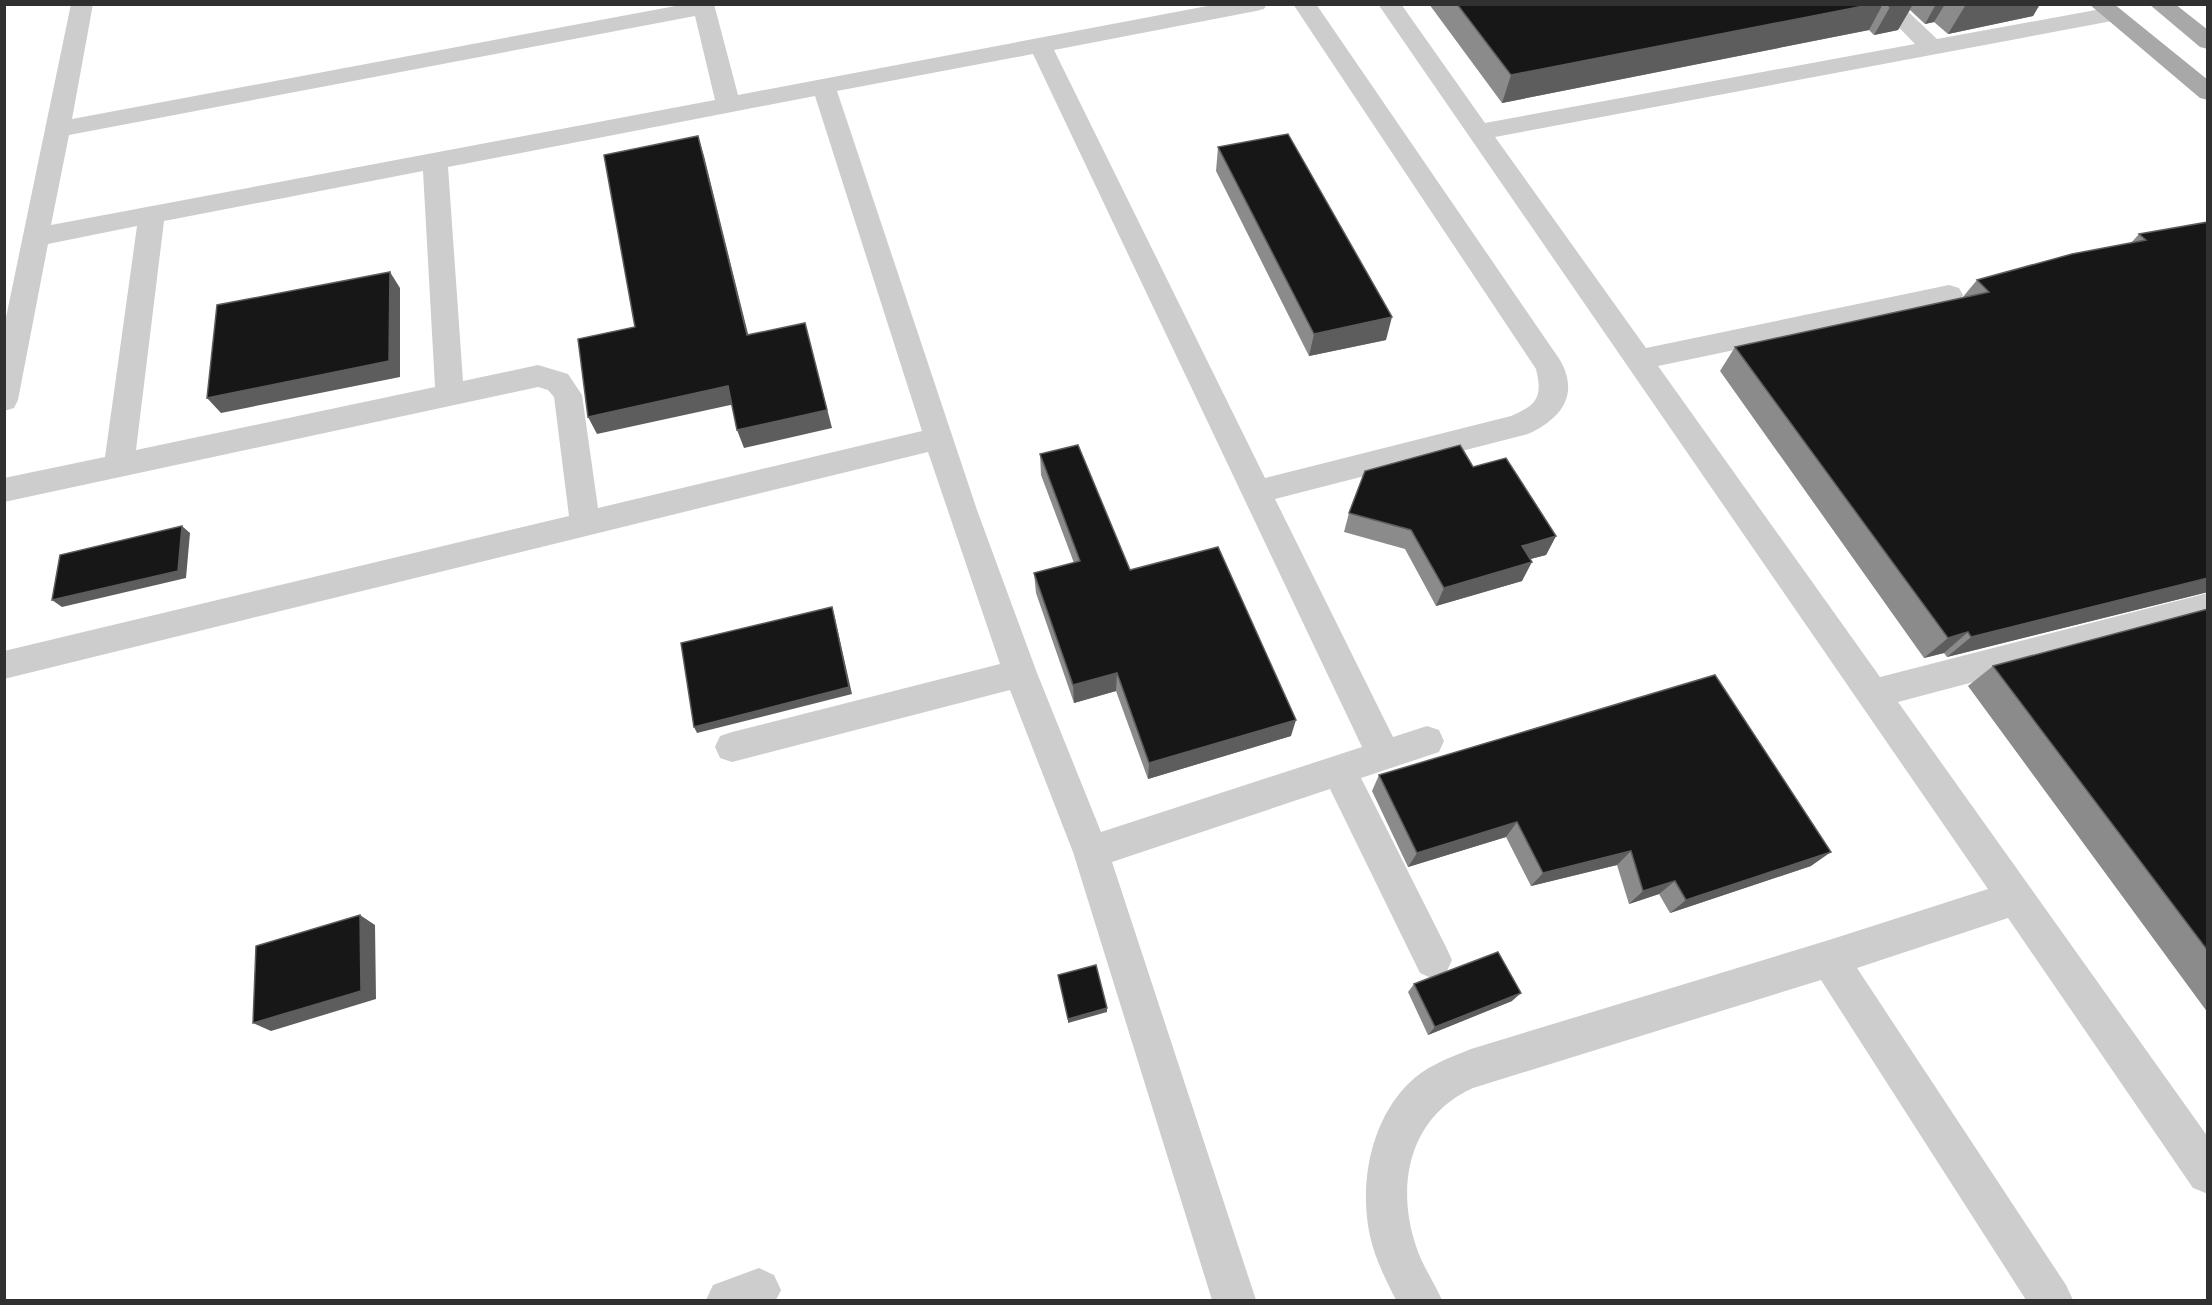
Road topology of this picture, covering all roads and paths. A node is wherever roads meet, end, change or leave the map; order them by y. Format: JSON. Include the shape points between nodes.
{"nodes":[{"id":1,"x":82,"y":4,"type":"edge"},
{"id":2,"x":1256,"y":4,"type":"edge"},
{"id":3,"x":1304,"y":4,"type":"edge"},
{"id":4,"x":1389,"y":4,"type":"edge"},
{"id":5,"x":1887,"y":4,"type":"edge"},
{"id":6,"x":2164,"y":5,"type":"edge"},
{"id":7,"x":703,"y":6,"type":"edge"},
{"id":8,"x":2106,"y":9,"type":"edge"},
{"id":9,"x":2208,"y":42,"type":"edge"},
{"id":10,"x":1040,"y":45,"type":"junction"},
{"id":11,"x":1932,"y":47,"type":"junction"},
{"id":12,"x":824,"y":87,"type":"junction"},
{"id":13,"x":2208,"y":93,"type":"edge"},
{"id":14,"x":728,"y":105,"type":"junction"},
{"id":15,"x":58,"y":129,"type":"junction"},
{"id":16,"x":1479,"y":132,"type":"junction"},
{"id":17,"x":435,"y":161,"type":"junction"},
{"id":18,"x":152,"y":215,"type":"junction"},
{"id":19,"x":36,"y":237,"type":"junction"},
{"id":20,"x":1949,"y":296,"type":"dead end"},
{"id":21,"x":1639,"y":360,"type":"junction"},
{"id":22,"x":8,"y":368,"type":"edge"},
{"id":23,"x":450,"y":395,"type":"junction"},
{"id":24,"x":4,"y":400,"type":"edge"},
{"id":25,"x":940,"y":438,"type":"junction"},
{"id":26,"x":118,"y":466,"type":"junction"},
{"id":27,"x":4,"y":490,"type":"edge"},
{"id":28,"x":1256,"y":492,"type":"junction"},
{"id":29,"x":585,"y":524,"type":"junction"},
{"id":30,"x":2208,"y":606,"type":"edge"},
{"id":31,"x":4,"y":665,"type":"edge"},
{"id":32,"x":1020,"y":673,"type":"junction"},
{"id":33,"x":1873,"y":694,"type":"junction"},
{"id":34,"x":1427,"y":741,"type":"dead end"},
{"id":35,"x":732,"y":747,"type":"dead end"},
{"id":36,"x":1384,"y":755,"type":"junction"},
{"id":37,"x":1339,"y":770,"type":"junction"},
{"id":38,"x":1090,"y":852,"type":"junction"},
{"id":39,"x":2014,"y":898,"type":"junction"},
{"id":40,"x":1829,"y":959,"type":"junction"},
{"id":41,"x":1433,"y":960,"type":"dead end"},
{"id":42,"x":2207,"y":1170,"type":"edge"},
{"id":43,"x":1234,"y":1300,"type":"edge"},
{"id":44,"x":1420,"y":1300,"type":"edge"},
{"id":45,"x":2051,"y":1300,"type":"edge"}],
"edges":[{"from":1,"to":15,"type":"street"},
{"from":2,"to":10,"type":"street"},
{"from":3,"to":28,"type":"street","via":[[1550,367],[1555,381],[1554,396],[1547,409],[1518,426]]},
{"from":4,"to":16,"type":"street"},
{"from":5,"to":11,"type":"street"},
{"from":6,"to":9,"type":"main road"},
{"from":7,"to":14,"type":"street"},
{"from":7,"to":15,"type":"street"},
{"from":8,"to":11,"type":"street"},
{"from":8,"to":13,"type":"main road"},
{"from":10,"to":12,"type":"street"},
{"from":10,"to":28,"type":"street"},
{"from":11,"to":16,"type":"street"},
{"from":12,"to":14,"type":"street"},
{"from":12,"to":25,"type":"street"},
{"from":14,"to":17,"type":"street"},
{"from":15,"to":19,"type":"street"},
{"from":16,"to":21,"type":"street"},
{"from":17,"to":18,"type":"street"},
{"from":17,"to":23,"type":"street"},
{"from":18,"to":19,"type":"street"},
{"from":18,"to":26,"type":"street"},
{"from":19,"to":22,"type":"street"},
{"from":20,"to":21,"type":"street"},
{"from":21,"to":33,"type":"street"},
{"from":22,"to":24,"type":"street"},
{"from":23,"to":26,"type":"street"},
{"from":23,"to":29,"type":"street","via":[[538,376],[564,387]]},
{"from":25,"to":29,"type":"street"},
{"from":25,"to":32,"type":"street"},
{"from":26,"to":27,"type":"street"},
{"from":28,"to":36,"type":"street"},
{"from":29,"to":31,"type":"street"},
{"from":30,"to":33,"type":"street"},
{"from":32,"to":35,"type":"street"},
{"from":32,"to":38,"type":"street"},
{"from":33,"to":39,"type":"street"},
{"from":34,"to":36,"type":"street"},
{"from":36,"to":37,"type":"street"},
{"from":37,"to":38,"type":"street"},
{"from":37,"to":41,"type":"street"},
{"from":38,"to":43,"type":"street"},
{"from":39,"to":40,"type":"street"},
{"from":39,"to":42,"type":"street"},
{"from":40,"to":44,"type":"street","via":[[1471,1069],[1438,1085],[1411,1110],[1393,1145],[1385,1186],[1390,1230],[1406,1275]]},
{"from":40,"to":45,"type":"street"}]}
